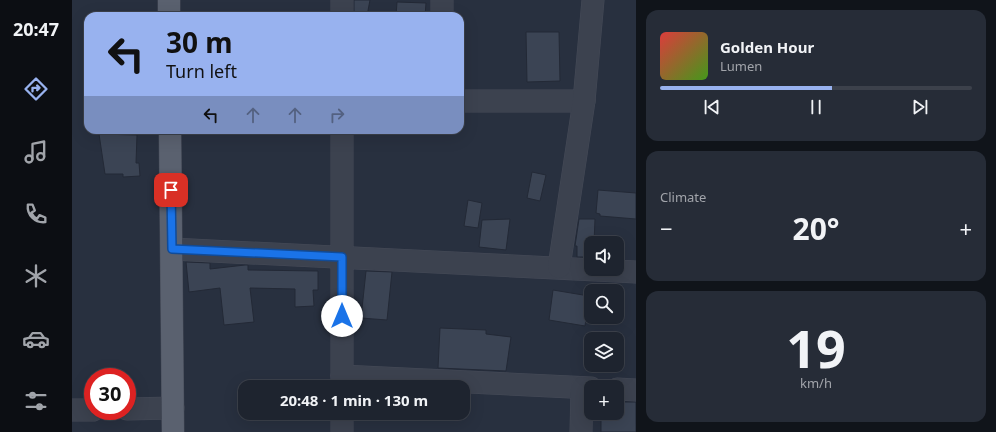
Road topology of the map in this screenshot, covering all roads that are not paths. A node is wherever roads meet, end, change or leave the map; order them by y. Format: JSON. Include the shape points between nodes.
{"nodes":[{"id":1,"x":169,"y":0,"type":"edge"},
{"id":2,"x":342,"y":0,"type":"edge"},
{"id":3,"x":442,"y":0,"type":"edge"},
{"id":4,"x":593,"y":0,"type":"edge"},
{"id":5,"x":169,"y":12,"type":"edge"},
{"id":6,"x":342,"y":12,"type":"edge"},
{"id":7,"x":442,"y":12,"type":"edge"},
{"id":8,"x":464,"y":101,"type":"edge"},
{"id":9,"x":584,"y":101,"type":"junction"},
{"id":10,"x":170,"y":134,"type":"edge"},
{"id":11,"x":342,"y":134,"type":"edge"},
{"id":12,"x":172,"y":249,"type":"junction"},
{"id":13,"x":342,"y":257,"type":"junction"},
{"id":14,"x":559,"y":267,"type":"junction"},
{"id":15,"x":636,"y":272,"type":"edge"},
{"id":16,"x":342,"y":380,"type":"edge"},
{"id":17,"x":470,"y":385,"type":"edge"},
{"id":18,"x":584,"y":388,"type":"edge"},
{"id":19,"x":624,"y":389,"type":"edge"},
{"id":20,"x":636,"y":390,"type":"edge"},
{"id":21,"x":173,"y":408,"type":"junction"},
{"id":22,"x":136,"y":409,"type":"edge"},
{"id":23,"x":72,"y":410,"type":"edge"},
{"id":24,"x":84,"y":410,"type":"edge"},
{"id":25,"x":584,"y":410,"type":"edge"},
{"id":26,"x":342,"y":420,"type":"edge"},
{"id":27,"x":173,"y":432,"type":"edge"},
{"id":28,"x":342,"y":432,"type":"edge"},
{"id":29,"x":581,"y":432,"type":"edge"}],
"edges":[{"from":1,"to":5,"type":"main road"},
{"from":2,"to":6,"type":"street"},
{"from":3,"to":7,"type":"street"},
{"from":4,"to":9,"type":"street"},
{"from":8,"to":9,"type":"street"},
{"from":9,"to":14,"type":"street"},
{"from":10,"to":12,"type":"main road"},
{"from":11,"to":13,"type":"street"},
{"from":12,"to":13,"type":"street"},
{"from":12,"to":21,"type":"main road"},
{"from":13,"to":14,"type":"street"},
{"from":13,"to":16,"type":"street"},
{"from":14,"to":15,"type":"street"},
{"from":17,"to":18,"type":"street"},
{"from":19,"to":20,"type":"street"},
{"from":21,"to":22,"type":"street"},
{"from":21,"to":27,"type":"main road"},
{"from":23,"to":24,"type":"street"},
{"from":25,"to":29,"type":"street"},
{"from":26,"to":28,"type":"street"}]}
